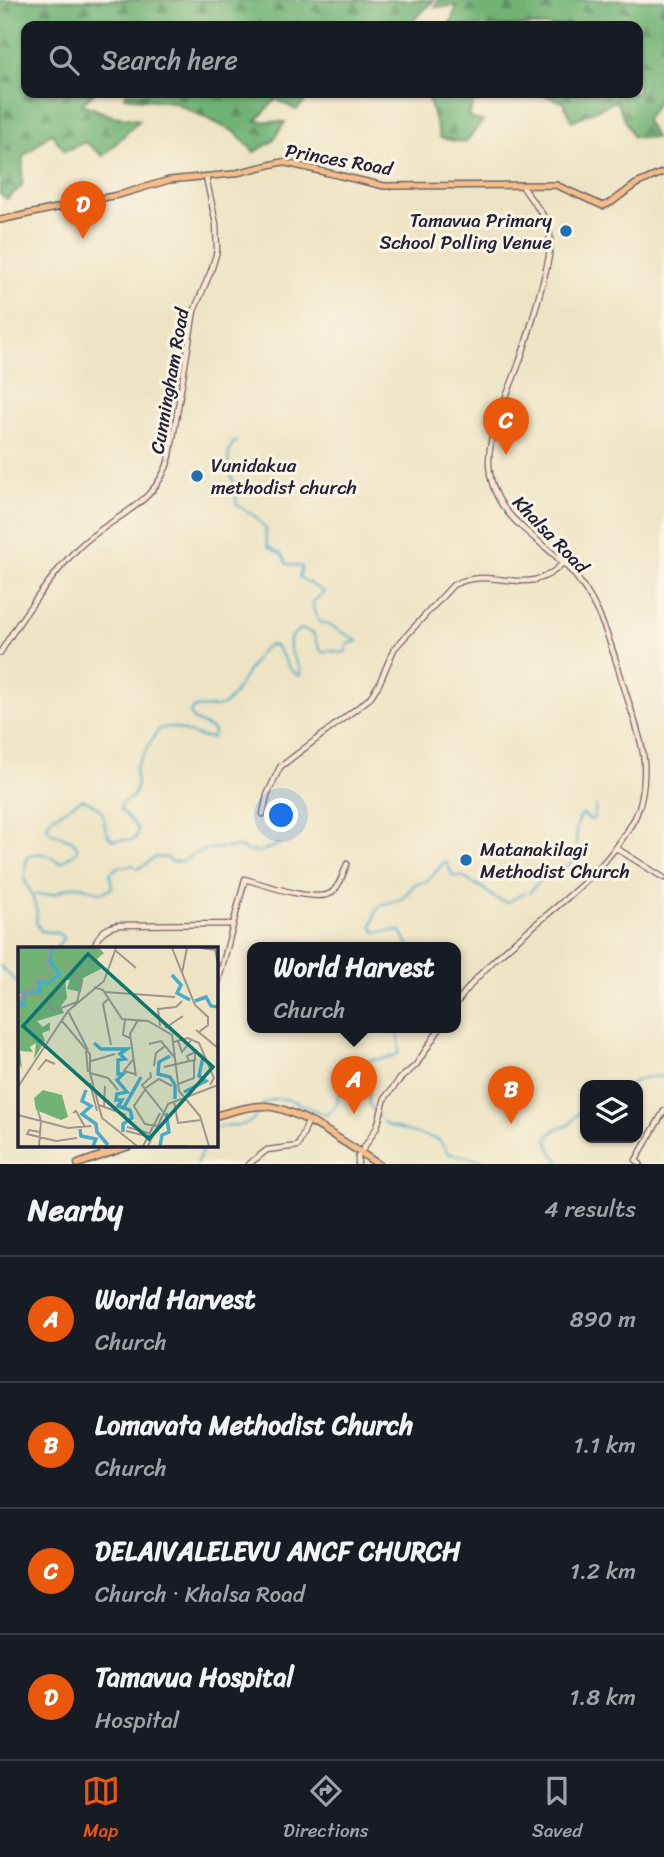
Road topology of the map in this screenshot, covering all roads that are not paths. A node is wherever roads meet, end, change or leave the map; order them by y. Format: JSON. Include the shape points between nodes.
{"nodes":[{"id":1,"x":664,"y":172,"type":"edge"},
{"id":2,"x":206,"y":177,"type":"junction"},
{"id":3,"x":522,"y":185,"type":"junction"},
{"id":4,"x":0,"y":220,"type":"edge"},
{"id":5,"x":563,"y":563,"type":"junction"},
{"id":6,"x":0,"y":653,"type":"edge"},
{"id":7,"x":263,"y":814,"type":"dead end"},
{"id":8,"x":616,"y":848,"type":"junction"},
{"id":9,"x":347,"y":864,"type":"dead end"},
{"id":10,"x":664,"y":878,"type":"edge"},
{"id":11,"x":233,"y":924,"type":"junction"},
{"id":12,"x":95,"y":947,"type":"edge"},
{"id":13,"x":217,"y":986,"type":"edge"},
{"id":14,"x":461,"y":997,"type":"edge"},
{"id":15,"x":437,"y":1033,"type":"edge"},
{"id":16,"x":664,"y":1111,"type":"edge"},
{"id":17,"x":217,"y":1118,"type":"edge"},
{"id":18,"x":308,"y":1123,"type":"junction"},
{"id":19,"x":100,"y":1146,"type":"edge"},
{"id":20,"x":129,"y":1146,"type":"edge"},
{"id":21,"x":138,"y":1146,"type":"edge"},
{"id":22,"x":105,"y":1155,"type":"junction"},
{"id":23,"x":359,"y":1158,"type":"edge"},
{"id":24,"x":638,"y":1162,"type":"edge"},
{"id":25,"x":78,"y":1164,"type":"edge"},
{"id":26,"x":87,"y":1164,"type":"edge"},
{"id":27,"x":249,"y":1164,"type":"edge"},
{"id":28,"x":370,"y":1164,"type":"edge"},
{"id":29,"x":378,"y":1164,"type":"edge"}],
"edges":[{"from":1,"to":3,"type":"main road","name":"Princes Road","via":[[603,206],[556,185]]},
{"from":2,"to":3,"type":"main road","name":"Princes Road","via":[[282,162],[384,186]]},
{"from":2,"to":4,"type":"main road","name":"Princes Road","via":[[169,180]]},
{"from":2,"to":6,"type":"main road","name":"Cunningham Road","via":[[217,251],[194,311],[166,471],[146,499],[72,554]]},
{"from":3,"to":5,"type":"main road","name":"Khalsa Road","via":[[546,220],[551,243],[536,312],[489,458],[495,489],[507,513]]},
{"from":5,"to":7,"type":"main road","via":[[548,577],[535,581],[482,578],[453,584],[394,649],[369,699],[280,767]]},
{"from":5,"to":8,"type":"main road","name":"Khalsa Road","via":[[601,620],[640,736],[644,779],[640,806]]},
{"from":8,"to":10,"type":"main road"},
{"from":8,"to":14,"type":"main road","name":"Khalsa Road","via":[[487,965]]},
{"from":9,"to":11,"type":"main road","via":[[340,881],[326,895],[245,879]]},
{"from":11,"to":12,"type":"main road","via":[[118,925],[101,933]]},
{"from":11,"to":13,"type":"main road"},
{"from":15,"to":23,"type":"main road","via":[[416,1065],[390,1090]]},
{"from":16,"to":24,"type":"main road"},
{"from":17,"to":18,"type":"highway","via":[[260,1107]]},
{"from":18,"to":23,"type":"highway"},
{"from":18,"to":27,"type":"main road","via":[[298,1146],[267,1150]]},
{"from":19,"to":22,"type":"main road"},
{"from":20,"to":22,"type":"highway"},
{"from":21,"to":26,"type":"highway"},
{"from":22,"to":25,"type":"highway"},
{"from":23,"to":28,"type":"highway"},
{"from":23,"to":29,"type":"highway"}]}
